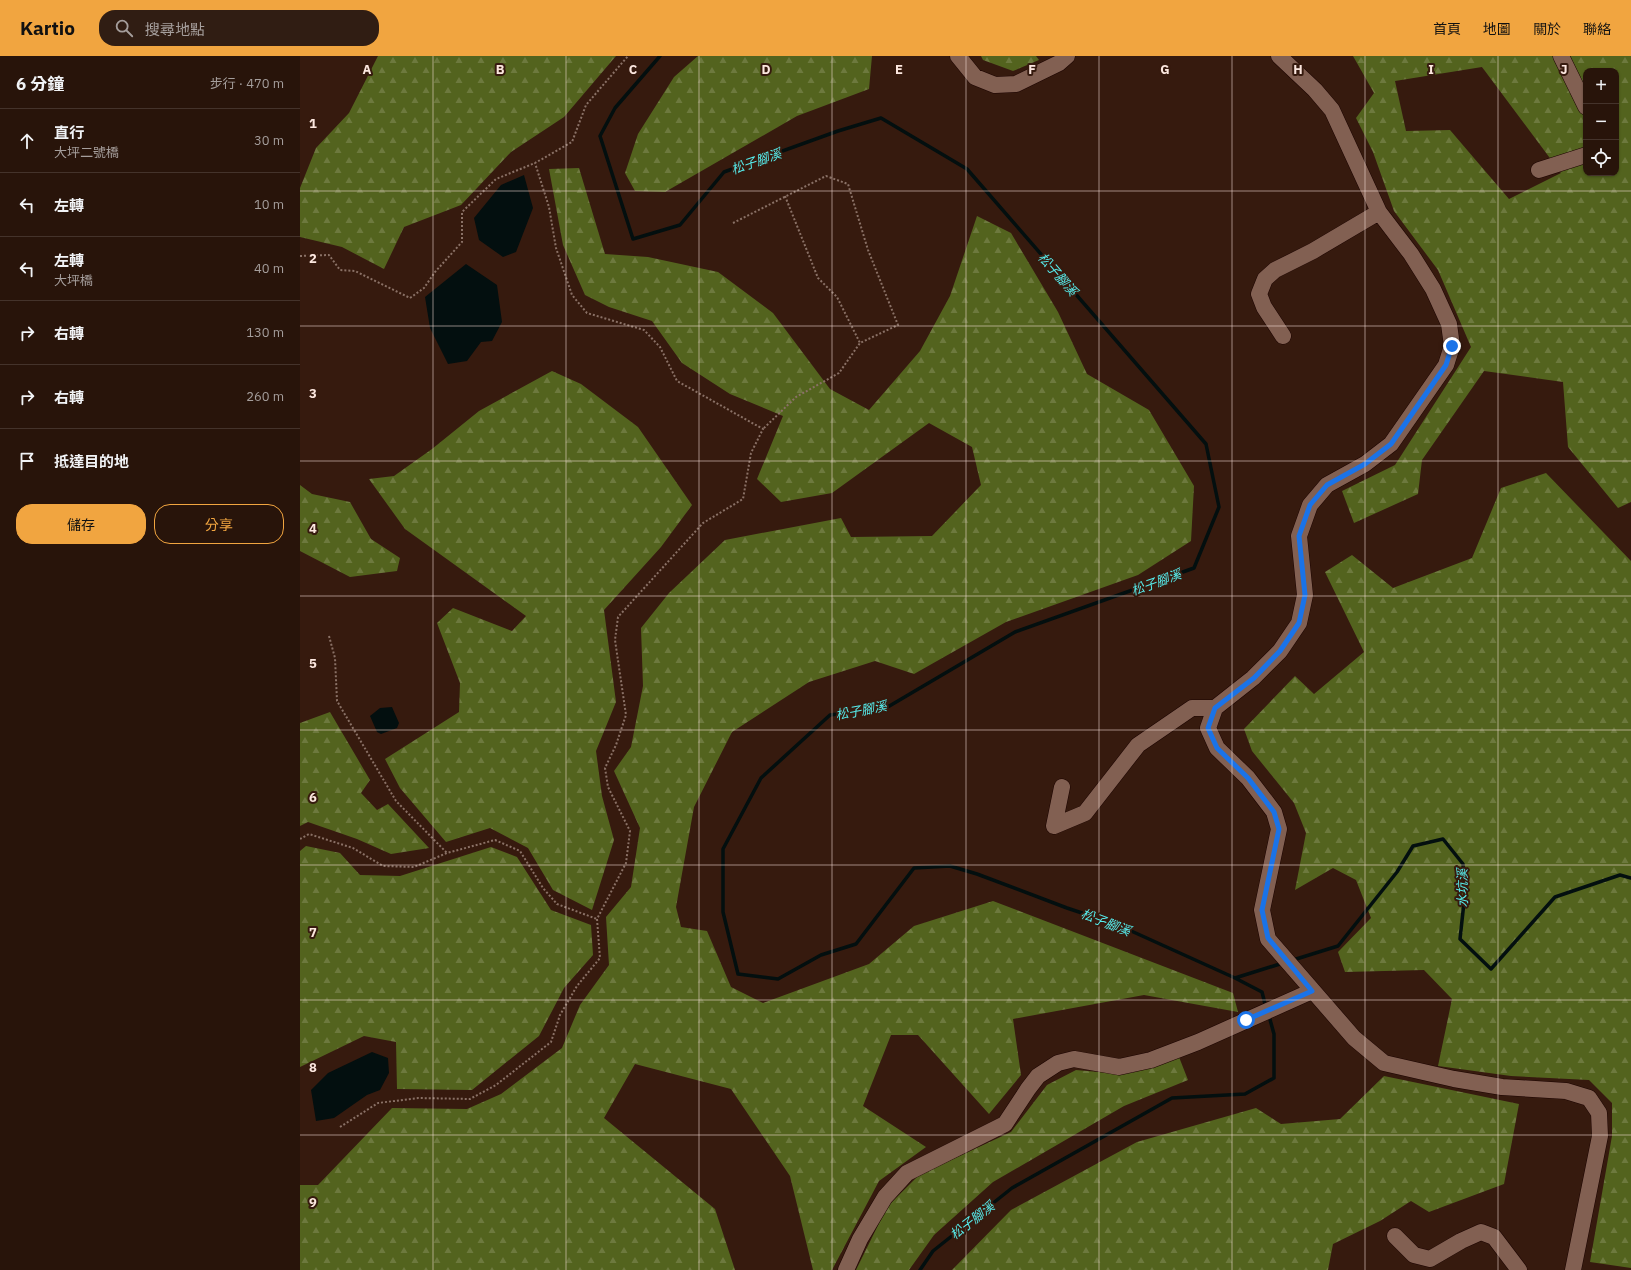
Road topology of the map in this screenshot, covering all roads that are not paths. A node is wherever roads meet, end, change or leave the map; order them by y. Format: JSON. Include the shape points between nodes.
{"nodes":[{"id":1,"x":958,"y":56,"type":"edge"},
{"id":2,"x":1067,"y":56,"type":"edge"},
{"id":3,"x":1279,"y":56,"type":"edge"},
{"id":4,"x":1561,"y":56,"type":"edge"},
{"id":5,"x":1585,"y":104,"type":"edge"},
{"id":6,"x":1583,"y":156,"type":"edge"},
{"id":7,"x":1539,"y":170,"type":"dead end"},
{"id":8,"x":1378,"y":212,"type":"junction"},
{"id":9,"x":1283,"y":336,"type":"dead end"},
{"id":10,"x":1215,"y":708,"type":"junction"},
{"id":11,"x":1062,"y":787,"type":"dead end"},
{"id":12,"x":1308,"y":985,"type":"junction"},
{"id":13,"x":1395,"y":1236,"type":"dead end"},
{"id":14,"x":846,"y":1270,"type":"edge"},
{"id":15,"x":1519,"y":1270,"type":"edge"},
{"id":16,"x":1573,"y":1270,"type":"edge"}],
"edges":[{"from":1,"to":2,"type":"street","via":[[975,76],[995,85],[1016,84],[1059,63]]},
{"from":3,"to":8,"type":"street","via":[[1332,110]]},
{"from":4,"to":5,"type":"street"},
{"from":6,"to":7,"type":"street"},
{"from":8,"to":9,"type":"street","via":[[1276,270],[1265,279],[1259,294],[1264,307]]},
{"from":8,"to":10,"type":"street","via":[[1411,254],[1433,289],[1449,324],[1452,346],[1446,365],[1391,444],[1365,464],[1327,485],[1310,505],[1299,536],[1305,595],[1299,623],[1280,651],[1254,678]]},
{"from":10,"to":11,"type":"street","via":[[1192,708],[1138,744],[1085,813],[1054,826]]},
{"from":10,"to":12,"type":"street","via":[[1208,728],[1217,748],[1248,778],[1274,812],[1279,829],[1262,910],[1268,938]]},
{"from":12,"to":14,"type":"street","via":[[1293,999],[1198,1042],[1151,1060],[1119,1067],[1074,1059],[1058,1063],[1038,1076],[1005,1124],[907,1173],[885,1197],[860,1239]]},
{"from":12,"to":16,"type":"street","via":[[1354,1038],[1384,1063],[1454,1079],[1502,1087],[1566,1091],[1589,1098],[1599,1113],[1600,1136]]},
{"from":13,"to":15,"type":"street","via":[[1414,1254],[1430,1259],[1481,1232],[1494,1237]]}]}
